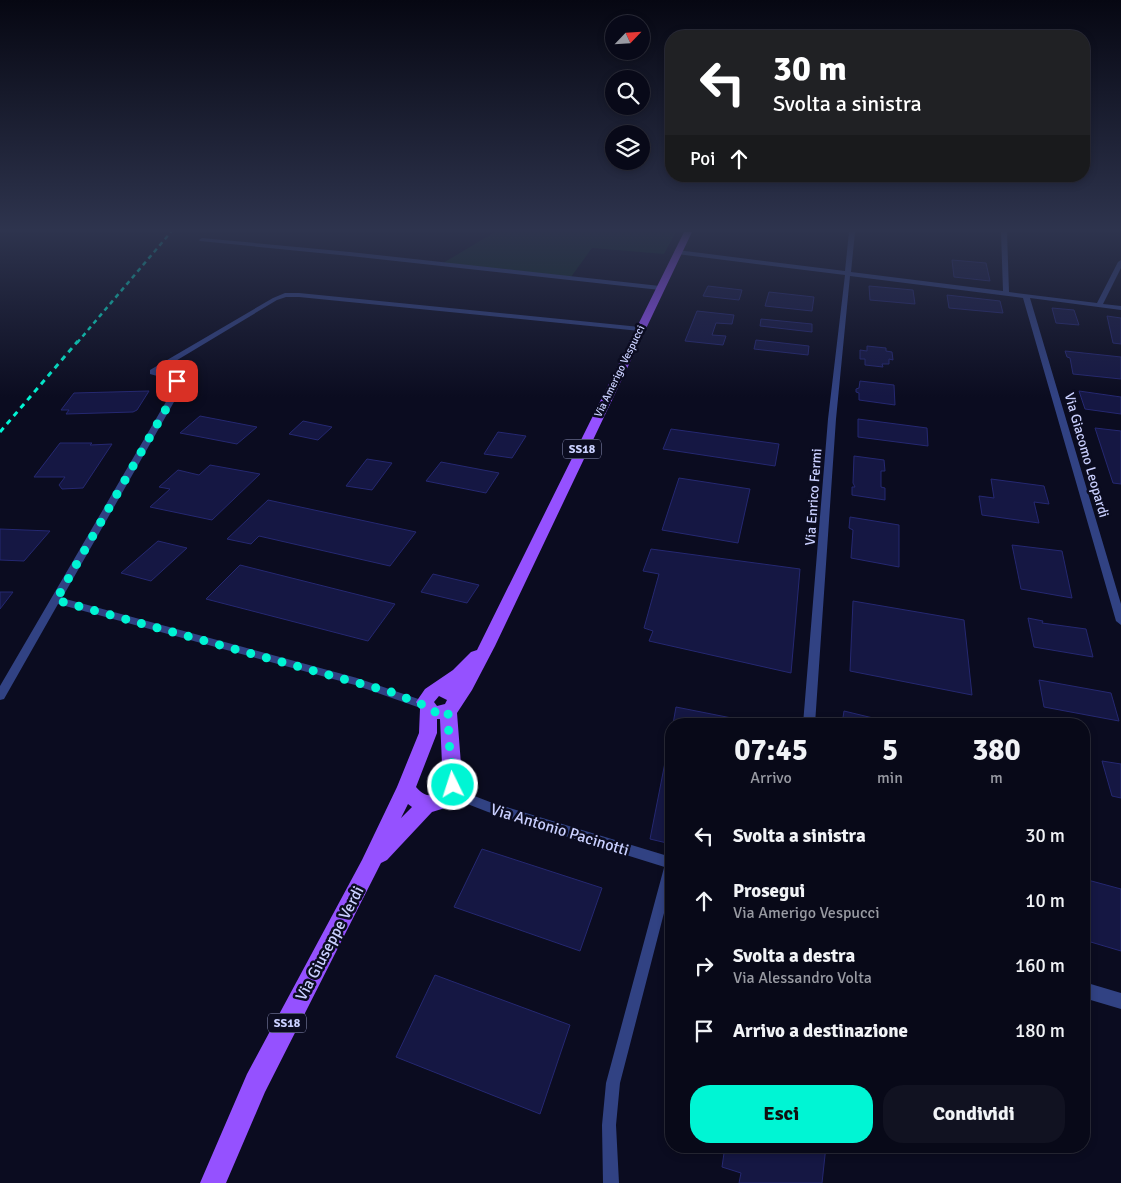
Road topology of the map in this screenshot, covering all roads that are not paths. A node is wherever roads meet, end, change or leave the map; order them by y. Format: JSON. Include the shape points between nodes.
{"nodes":[{"id":1,"x":653,"y":287,"type":"edge"},
{"id":2,"x":846,"y":287,"type":"edge"},
{"id":3,"x":960,"y":287,"type":"edge"},
{"id":4,"x":1006,"y":287,"type":"edge"},
{"id":5,"x":1108,"y":287,"type":"edge"},
{"id":6,"x":660,"y":288,"type":"joint"},
{"id":7,"x":1006,"y":293,"type":"junction"},
{"id":8,"x":1026,"y":296,"type":"junction"},
{"id":9,"x":1099,"y":305,"type":"junction"},
{"id":10,"x":1121,"y":308,"type":"edge"},
{"id":11,"x":640,"y":329,"type":"junction"},
{"id":12,"x":56,"y":600,"type":"junction"},
{"id":13,"x":1121,"y":621,"type":"edge"},
{"id":14,"x":487,"y":646,"type":"junction"},
{"id":15,"x":0,"y":696,"type":"edge"},
{"id":16,"x":428,"y":701,"type":"junction"},
{"id":17,"x":452,"y":704,"type":"junction"},
{"id":18,"x":809,"y":718,"type":"edge"},
{"id":19,"x":406,"y":787,"type":"junction"},
{"id":20,"x":451,"y":792,"type":"junction"},
{"id":21,"x":426,"y":805,"type":"junction"},
{"id":22,"x":665,"y":862,"type":"edge"},
{"id":23,"x":369,"y":866,"type":"junction"},
{"id":24,"x":665,"y":887,"type":"edge"},
{"id":25,"x":1090,"y":992,"type":"edge"},
{"id":26,"x":1121,"y":1001,"type":"edge"},
{"id":27,"x":213,"y":1183,"type":"edge"},
{"id":28,"x":611,"y":1183,"type":"edge"}],
"edges":[{"from":1,"to":6,"type":"street"},
{"from":2,"to":18,"type":"street","name":"Via Enrico Fermi"},
{"from":3,"to":7,"type":"street"},
{"from":4,"to":7,"type":"street"},
{"from":5,"to":9,"type":"street"},
{"from":6,"to":11,"type":"main road","name":"Via Amerigo Vespucci","number":"SS18"},
{"from":7,"to":8,"type":"street"},
{"from":8,"to":9,"type":"street"},
{"from":8,"to":13,"type":"street","name":"Via Giacomo Leopardi"},
{"from":9,"to":10,"type":"street"},
{"from":11,"to":12,"type":"street","via":[[285,295],[153,372],[177,381],[178,388]]},
{"from":11,"to":14,"type":"main road","name":"Via Amerigo Vespucci","number":"SS18"},
{"from":12,"to":15,"type":"street"},
{"from":12,"to":16,"type":"street"},
{"from":14,"to":16,"type":"main road","name":"Via Amerigo Vespucci","number":"SS18"},
{"from":14,"to":17,"type":"main road","name":"Via Amerigo Vespucci","number":"SS18","via":[[466,686]]},
{"from":16,"to":17,"type":"main road","via":[[446,690]]},
{"from":16,"to":19,"type":"main road","name":"Via Giuseppe Verdi","number":"SS18","via":[[428,733]]},
{"from":17,"to":20,"type":"main road","via":[[449,743],[454,776]]},
{"from":19,"to":21,"type":"main road","via":[[415,800]]},
{"from":19,"to":23,"type":"main road","name":"Via Giuseppe Verdi","number":"SS18"},
{"from":20,"to":21,"type":"main road","name":"Via Giuseppe Verdi","number":"SS18","via":[[438,802]]},
{"from":20,"to":22,"type":"street","name":"Via Antonio Pacinotti","via":[[488,808]]},
{"from":21,"to":23,"type":"main road","name":"Via Giuseppe Verdi","number":"SS18"},
{"from":23,"to":27,"type":"main road","name":"Via Giuseppe Verdi","number":"SS18","via":[[256,1083]]},
{"from":24,"to":28,"type":"lane","via":[[613,1083],[609,1125]]},
{"from":25,"to":26,"type":"street"}]}
